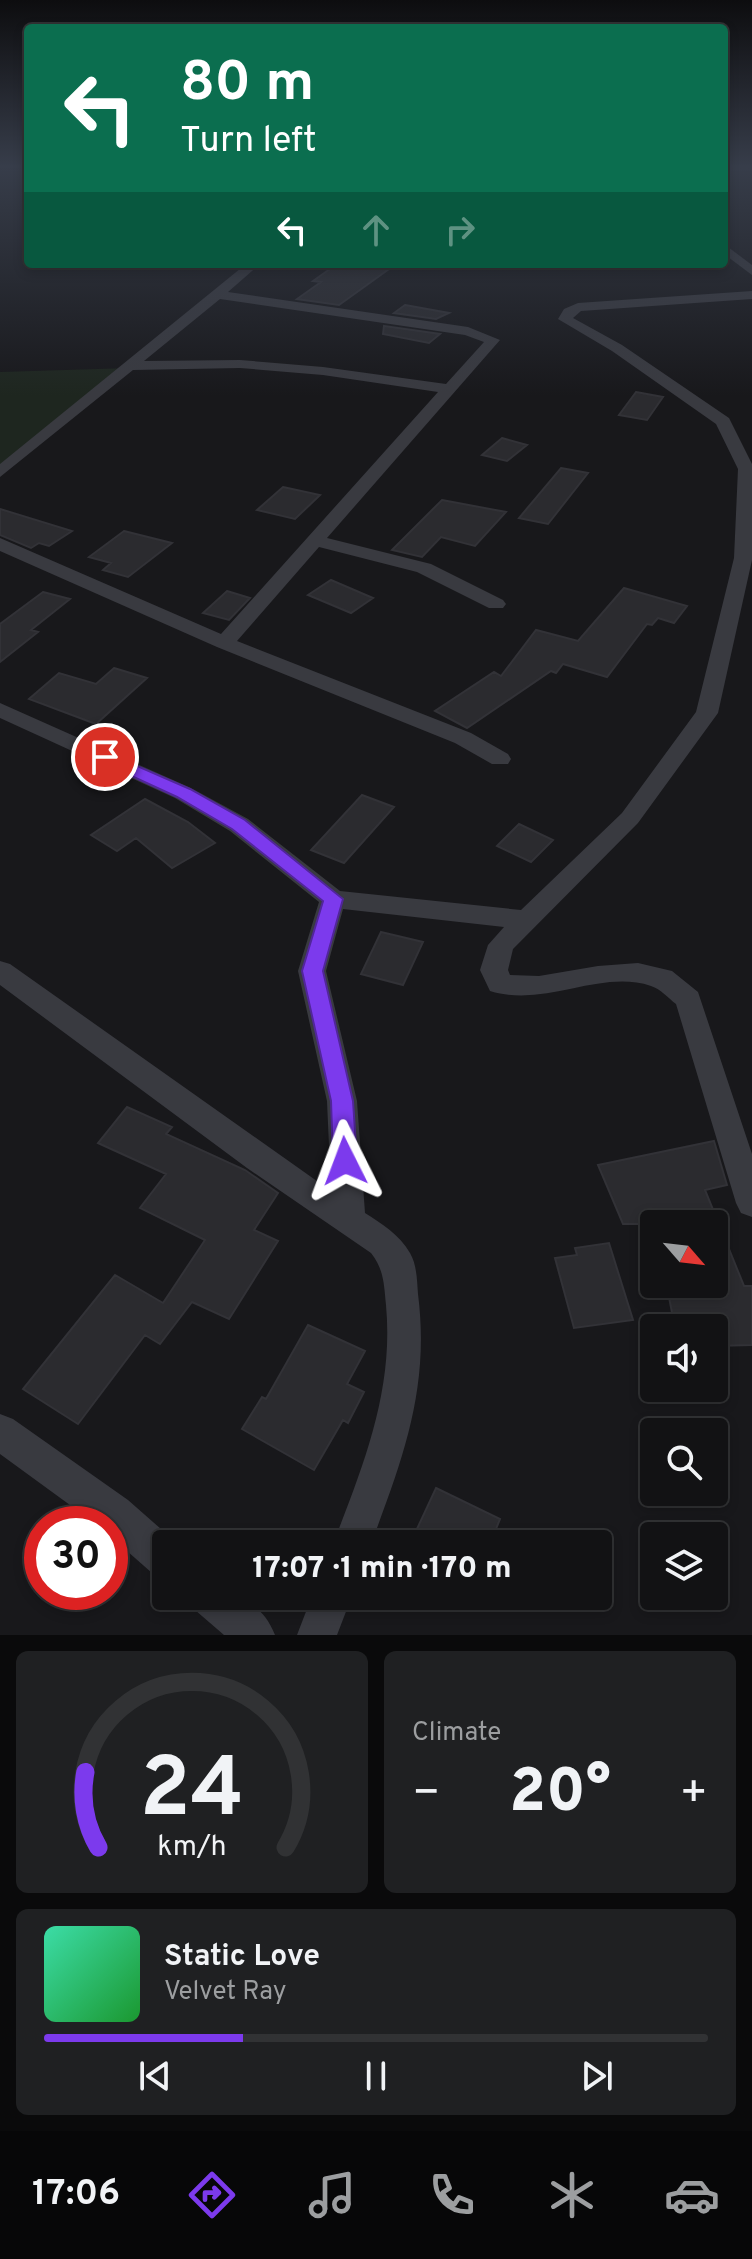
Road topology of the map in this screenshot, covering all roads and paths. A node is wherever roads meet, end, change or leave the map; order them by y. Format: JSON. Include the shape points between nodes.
{"nodes":[{"id":1,"x":728,"y":251,"type":"edge"},
{"id":2,"x":249,"y":268,"type":"edge"},
{"id":3,"x":752,"y":271,"type":"edge"},
{"id":4,"x":215,"y":294,"type":"junction"},
{"id":5,"x":752,"y":295,"type":"edge"},
{"id":6,"x":130,"y":366,"type":"junction"},
{"id":7,"x":449,"y":389,"type":"junction"},
{"id":8,"x":0,"y":472,"type":"edge"},
{"id":9,"x":317,"y":541,"type":"junction"},
{"id":10,"x":0,"y":544,"type":"edge"},
{"id":11,"x":496,"y":604,"type":"dead end"},
{"id":12,"x":224,"y":643,"type":"junction"},
{"id":13,"x":0,"y":710,"type":"edge"},
{"id":14,"x":500,"y":759,"type":"dead end"},
{"id":15,"x":333,"y":899,"type":"junction"},
{"id":16,"x":526,"y":920,"type":"junction"},
{"id":17,"x":0,"y":971,"type":"edge"},
{"id":18,"x":752,"y":1203,"type":"edge"},
{"id":19,"x":356,"y":1214,"type":"junction"},
{"id":20,"x":0,"y":1432,"type":"edge"},
{"id":21,"x":357,"y":1530,"type":"edge"},
{"id":22,"x":152,"y":1547,"type":"edge"},
{"id":23,"x":226,"y":1610,"type":"edge"},
{"id":24,"x":327,"y":1610,"type":"edge"},
{"id":25,"x":255,"y":1635,"type":"edge"},
{"id":26,"x":317,"y":1635,"type":"edge"}],
"edges":[{"from":1,"to":3,"type":"street"},
{"from":2,"to":4,"type":"street"},
{"from":4,"to":6,"type":"street"},
{"from":4,"to":7,"type":"street","via":[[468,331],[493,340]]},
{"from":5,"to":16,"type":"street","via":[[578,307],[565,319],[723,421],[746,469],[743,558],[707,713],[630,818]]},
{"from":6,"to":7,"type":"street","via":[[240,364]]},
{"from":6,"to":8,"type":"street"},
{"from":7,"to":9,"type":"street"},
{"from":9,"to":11,"type":"street","via":[[424,568]]},
{"from":9,"to":12,"type":"street"},
{"from":10,"to":12,"type":"street"},
{"from":12,"to":14,"type":"street","via":[[463,738]]},
{"from":13,"to":15,"type":"street","via":[[183,793],[239,825]]},
{"from":15,"to":16,"type":"street"},
{"from":15,"to":19,"type":"street","via":[[312,971],[342,1101]]},
{"from":16,"to":18,"type":"street","via":[[501,945],[494,970],[500,984],[523,990],[616,972],[660,977],[688,999]]},
{"from":17,"to":19,"type":"street"},
{"from":19,"to":21,"type":"street","via":[[398,1262],[404,1317],[403,1384],[389,1447]]},
{"from":20,"to":22,"type":"street"},
{"from":23,"to":25,"type":"street"},
{"from":24,"to":26,"type":"street"}]}
